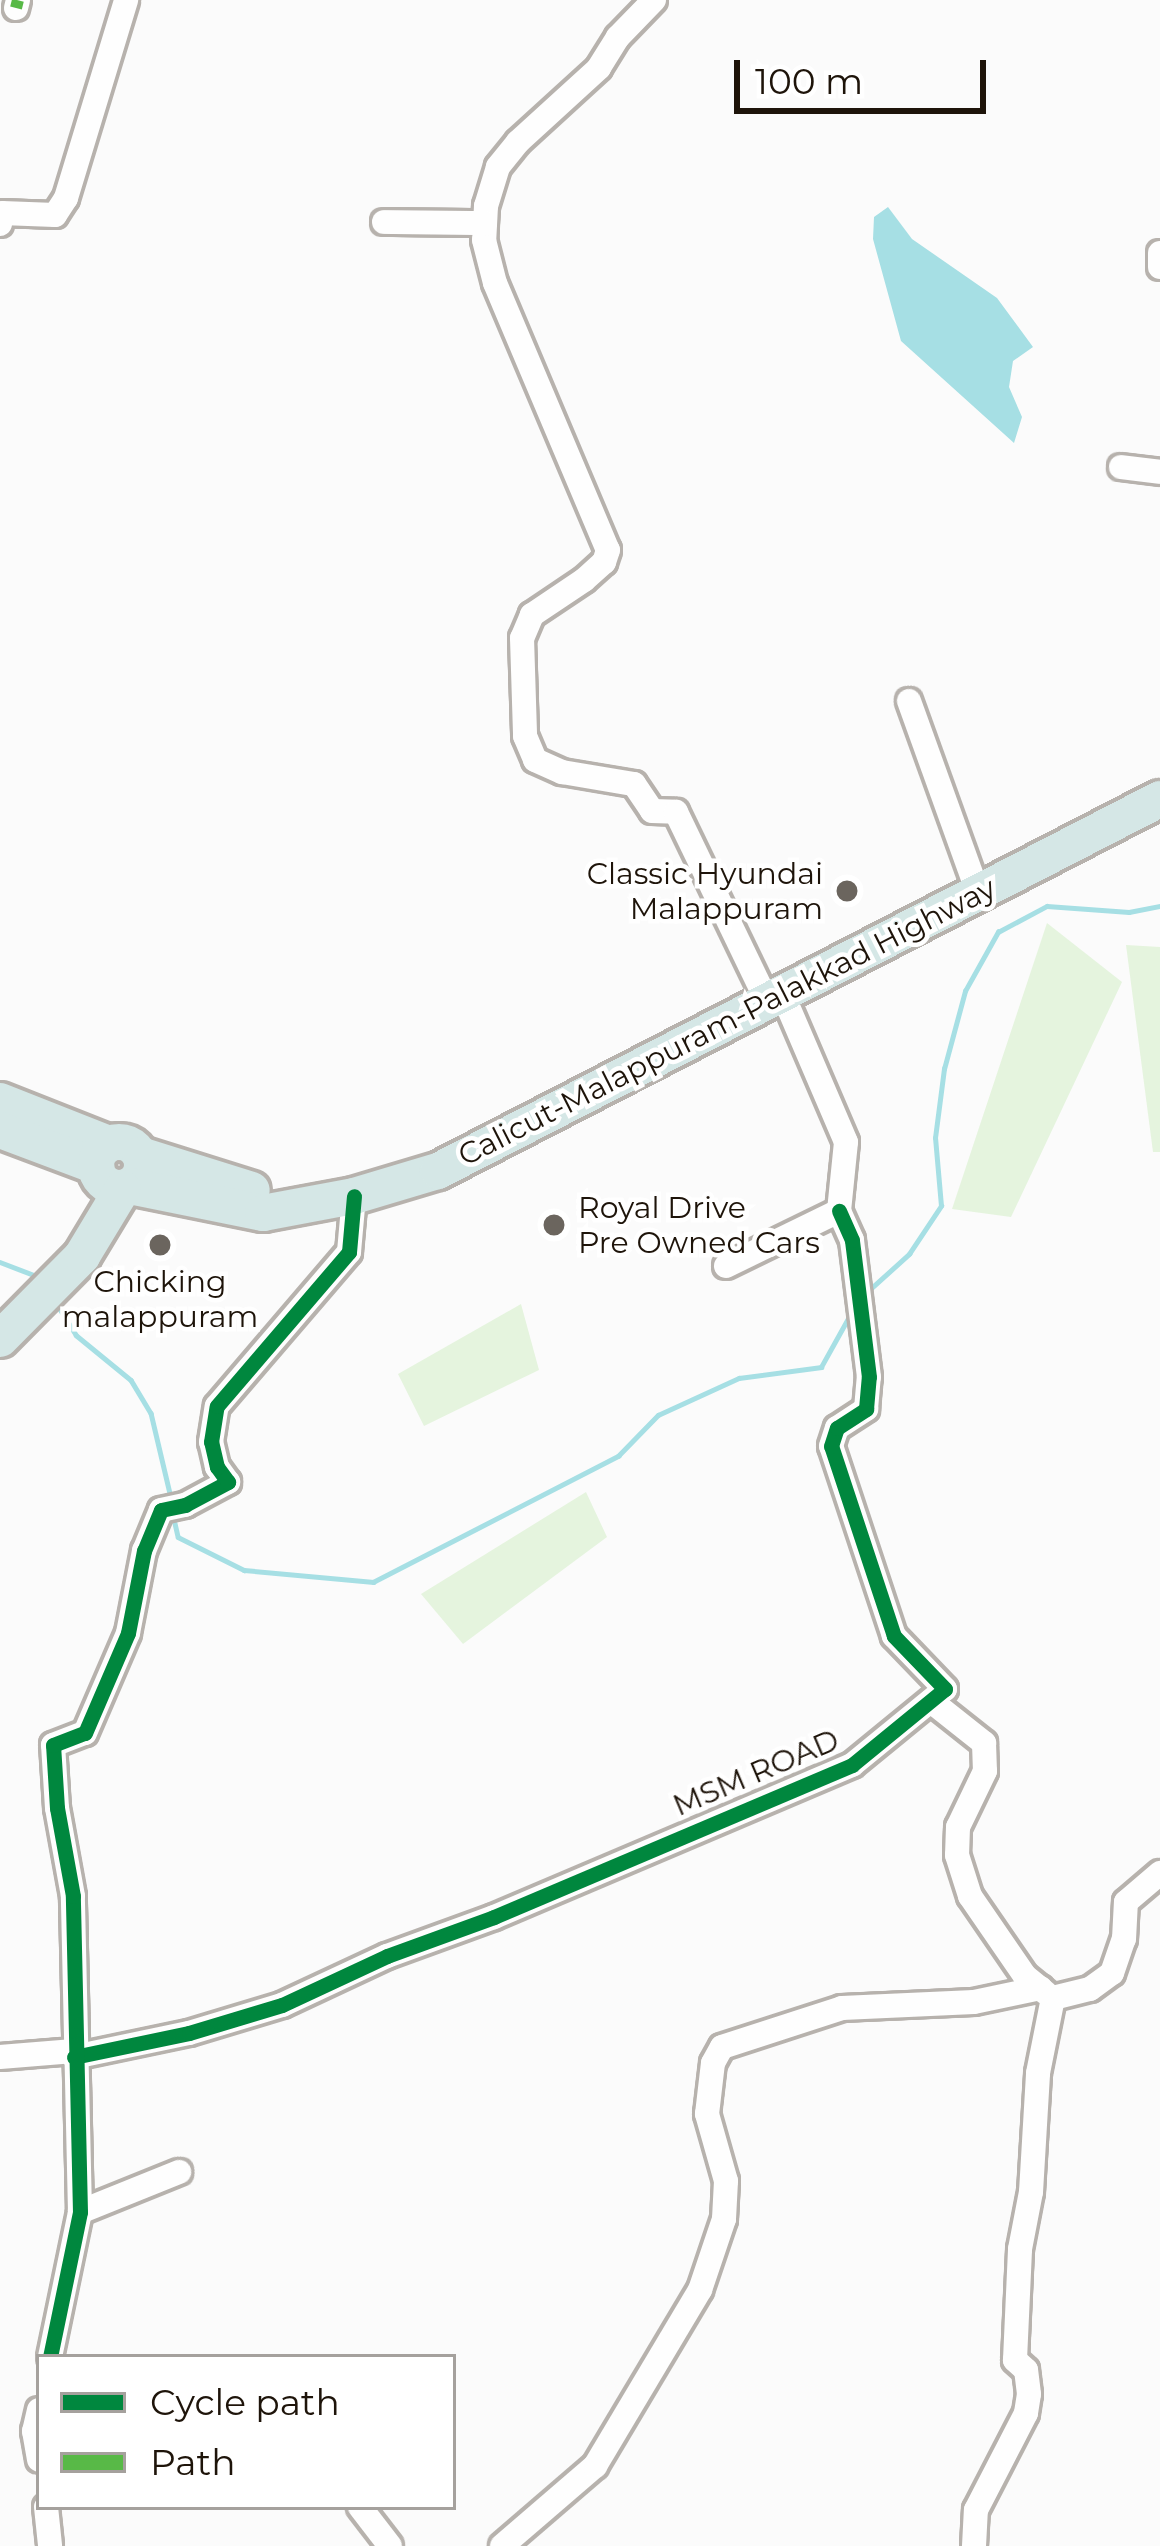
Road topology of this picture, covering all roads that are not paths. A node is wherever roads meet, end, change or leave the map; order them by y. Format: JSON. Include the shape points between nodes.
{"nodes":[{"id":1,"x":126,"y":0,"type":"edge"},
{"id":2,"x":654,"y":0,"type":"edge"},
{"id":3,"x":1,"y":214,"type":"edge"},
{"id":4,"x":384,"y":222,"type":"dead end"},
{"id":5,"x":485,"y":223,"type":"junction"},
{"id":6,"x":1160,"y":253,"type":"edge"},
{"id":7,"x":1160,"y":267,"type":"edge"},
{"id":8,"x":1121,"y":467,"type":"dead end"},
{"id":9,"x":1160,"y":472,"type":"edge"},
{"id":10,"x":909,"y":701,"type":"dead end"},
{"id":11,"x":1160,"y":799,"type":"edge"},
{"id":12,"x":978,"y":893,"type":"junction"},
{"id":13,"x":774,"y":997,"type":"junction"},
{"id":14,"x":0,"y":1101,"type":"edge"},
{"id":15,"x":0,"y":1130,"type":"edge"},
{"id":16,"x":116,"y":1169,"type":"junction"},
{"id":17,"x":354,"y":1196,"type":"junction"},
{"id":18,"x":838,"y":1211,"type":"junction"},
{"id":19,"x":727,"y":1266,"type":"dead end"},
{"id":20,"x":0,"y":1339,"type":"edge"},
{"id":21,"x":931,"y":1701,"type":"junction"},
{"id":22,"x":1160,"y":1874,"type":"edge"},
{"id":23,"x":1047,"y":1993,"type":"junction"},
{"id":24,"x":74,"y":2054,"type":"junction"},
{"id":25,"x":0,"y":2057,"type":"edge"},
{"id":26,"x":179,"y":2172,"type":"dead end"},
{"id":27,"x":80,"y":2212,"type":"junction"},
{"id":28,"x":51,"y":2354,"type":"edge"},
{"id":29,"x":46,"y":2510,"type":"edge"},
{"id":30,"x":362,"y":2510,"type":"edge"},
{"id":31,"x":50,"y":2546,"type":"edge"},
{"id":32,"x":390,"y":2546,"type":"edge"},
{"id":33,"x":502,"y":2546,"type":"edge"},
{"id":34,"x":974,"y":2546,"type":"edge"}],
"edges":[{"from":1,"to":3,"type":"street","via":[[66,197],[55,214]]},
{"from":2,"to":5,"type":"street","via":[[599,68],[498,167]]},
{"from":4,"to":5,"type":"street"},
{"from":5,"to":13,"type":"street","via":[[495,283],[608,550],[584,580],[532,615],[522,638],[525,736],[536,760],[634,784],[652,812],[676,812]]},
{"from":6,"to":7,"type":"street"},
{"from":8,"to":9,"type":"street"},
{"from":10,"to":12,"type":"street"},
{"from":11,"to":12,"type":"highway","name":"Calicut-Malappuram-Palakkad Highway"},
{"from":12,"to":13,"type":"highway","name":"Calicut-Malappuram-Palakkad Highway"},
{"from":13,"to":17,"type":"highway","name":"Calicut-Malappuram-Palakkad Highway","via":[[438,1171]]},
{"from":13,"to":18,"type":"street","via":[[846,1142]]},
{"from":14,"to":16,"type":"highway","name":"Calicut-Malappuram-Palakkad Highway"},
{"from":15,"to":16,"type":"highway","name":"Calicut-Malappuram-Palakkad Highway"},
{"from":16,"to":17,"type":"highway","name":"Calicut-Malappuram-Palakkad Highway","via":[[266,1193],[279,1206]]},
{"from":16,"to":20,"type":"highway","via":[[82,1256]]},
{"from":17,"to":24,"type":"street","via":[[349,1252],[218,1406],[211,1442],[228,1482],[173,1507],[144,1552],[128,1634],[85,1733],[53,1745],[73,1896]]},
{"from":18,"to":19,"type":"street"},
{"from":18,"to":21,"type":"street","via":[[852,1240],[869,1377],[866,1408],[837,1428],[831,1446],[894,1636],[945,1689]]},
{"from":21,"to":23,"type":"street","via":[[984,1743],[985,1771],[958,1827],[970,1896]]},
{"from":21,"to":24,"type":"street","name":"MSM ROAD","via":[[852,1765],[282,2005]]},
{"from":22,"to":23,"type":"street","via":[[1126,1902],[1112,1973],[1090,1989]]},
{"from":23,"to":33,"type":"street","via":[[842,2008],[722,2047],[707,2114],[726,2180],[724,2219],[700,2290],[595,2466]]},
{"from":23,"to":34,"type":"street","via":[[1020,2248],[1015,2360],[1029,2394],[976,2510]]},
{"from":24,"to":25,"type":"street","name":"MSM ROAD"},
{"from":24,"to":27,"type":"street"},
{"from":26,"to":27,"type":"street"},
{"from":27,"to":28,"type":"street"},
{"from":29,"to":31,"type":"street"},
{"from":30,"to":32,"type":"street"}]}
